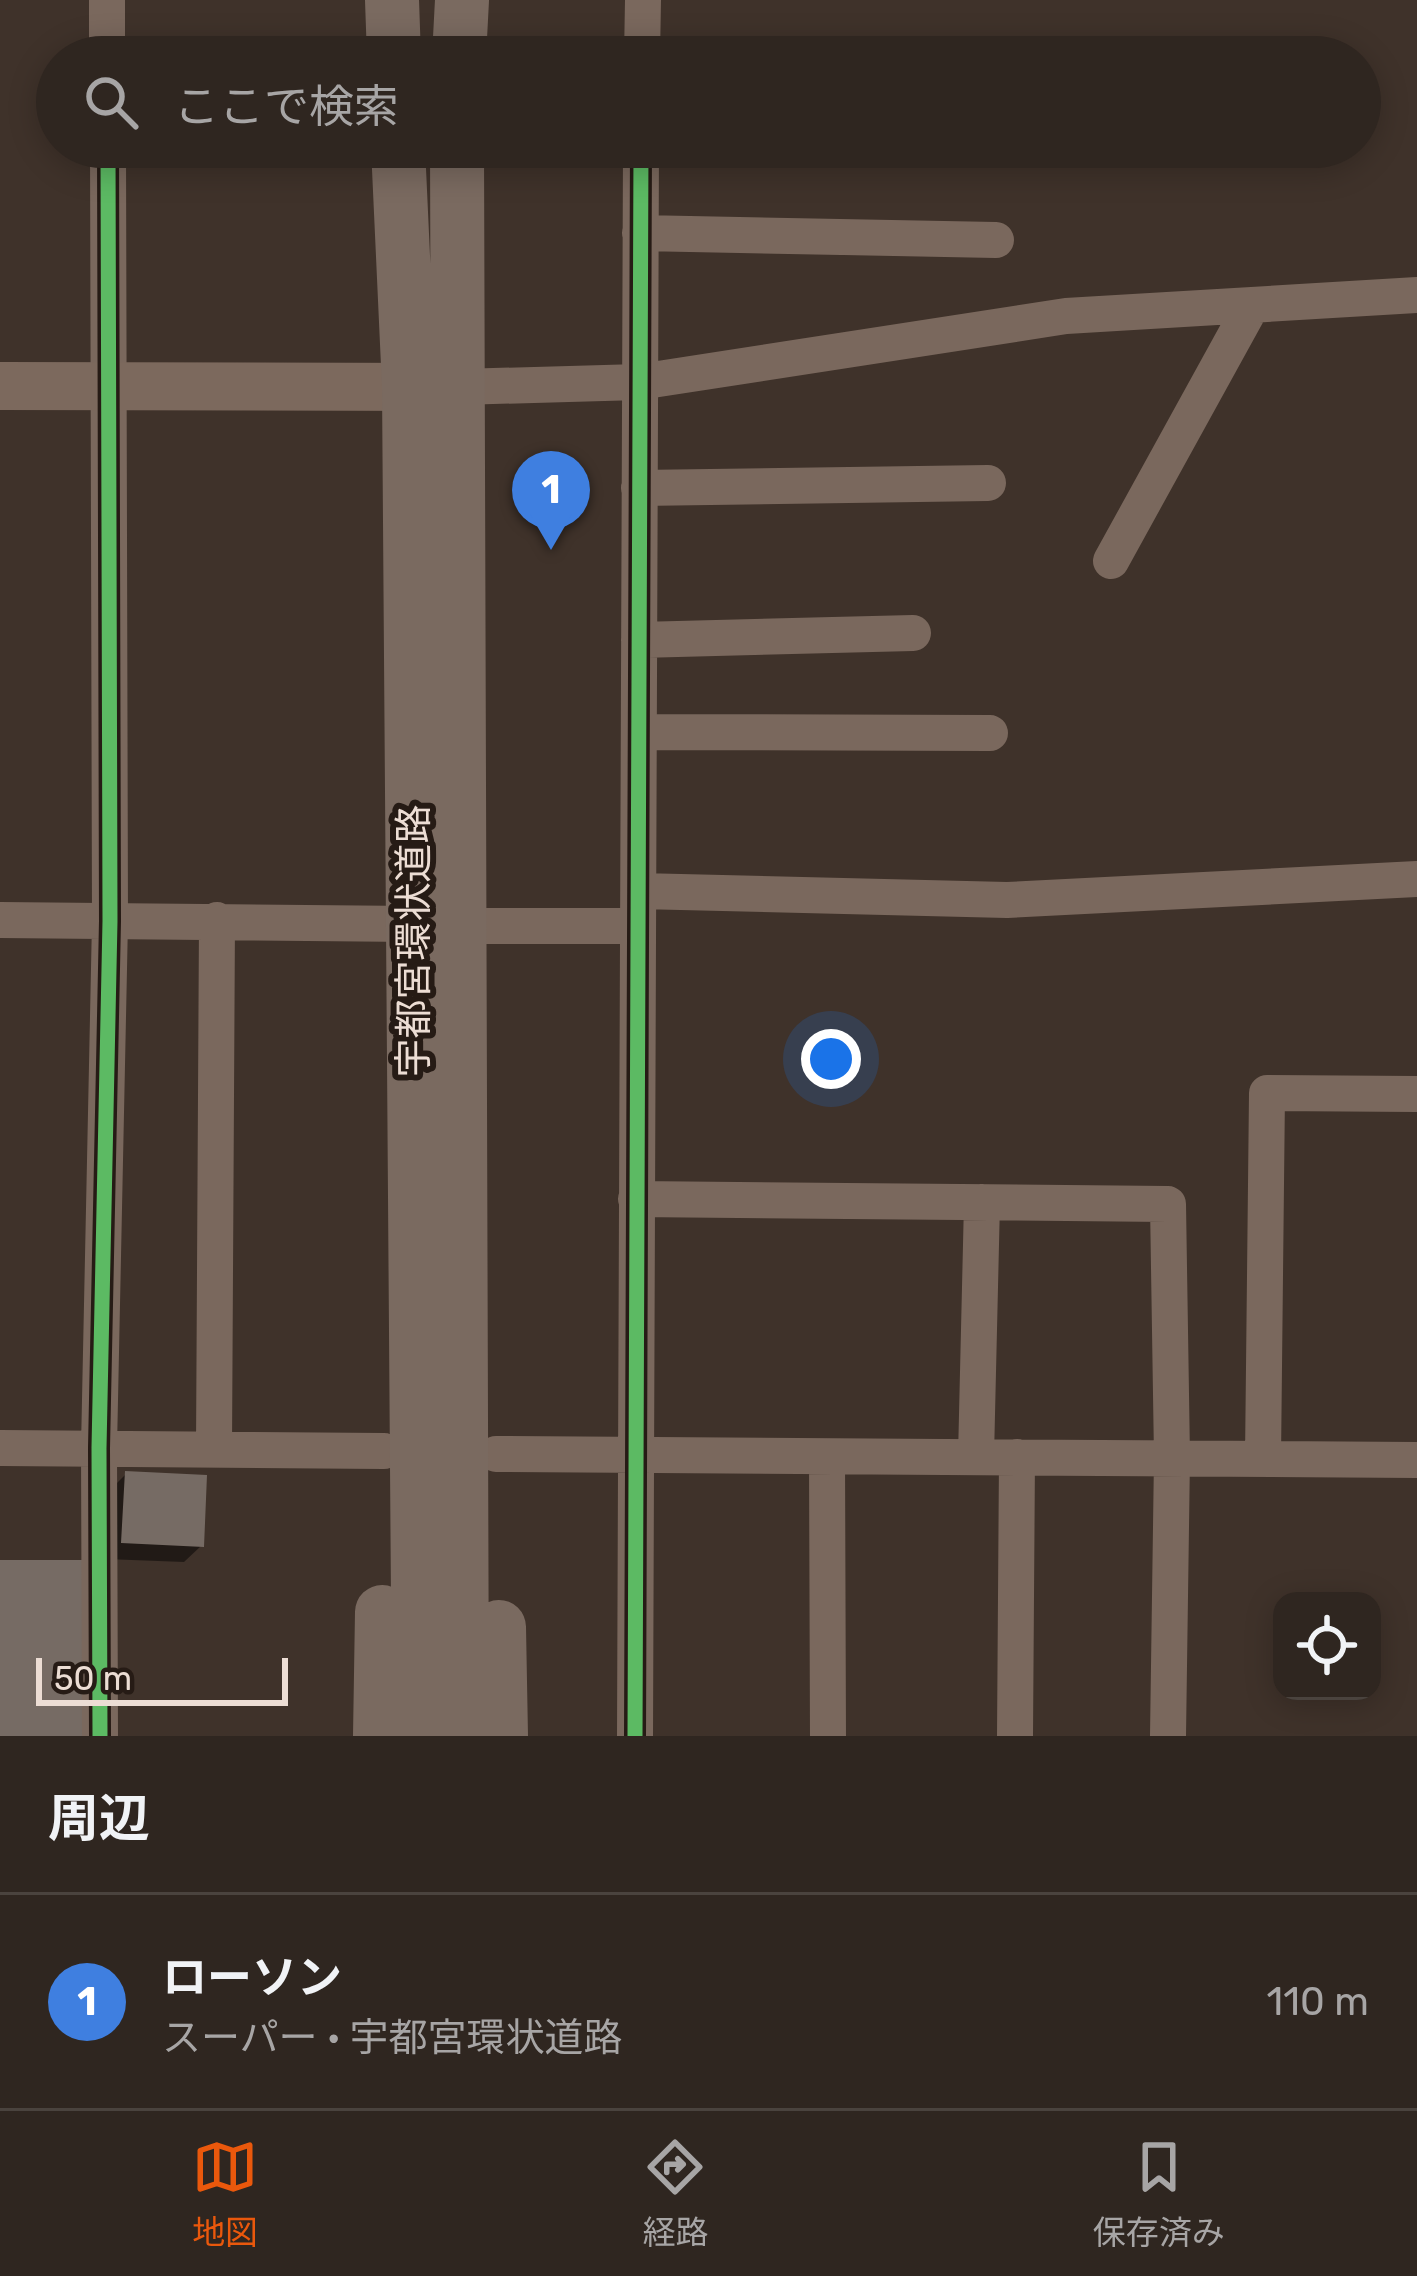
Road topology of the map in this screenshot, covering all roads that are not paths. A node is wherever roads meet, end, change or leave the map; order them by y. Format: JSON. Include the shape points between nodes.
{"nodes":[{"id":1,"x":107,"y":0,"type":"edge"},
{"id":2,"x":392,"y":0,"type":"edge"},
{"id":3,"x":462,"y":0,"type":"edge"},
{"id":4,"x":643,"y":0,"type":"edge"},
{"id":5,"x":107,"y":36,"type":"edge"},
{"id":6,"x":393,"y":36,"type":"edge"},
{"id":7,"x":460,"y":36,"type":"edge"},
{"id":8,"x":642,"y":36,"type":"edge"},
{"id":9,"x":108,"y":168,"type":"edge"},
{"id":10,"x":401,"y":168,"type":"edge"},
{"id":11,"x":455,"y":168,"type":"edge"},
{"id":12,"x":641,"y":168,"type":"edge"},
{"id":13,"x":640,"y":232,"type":"junction"},
{"id":14,"x":996,"y":240,"type":"dead end"},
{"id":15,"x":1417,"y":295,"type":"edge"},
{"id":16,"x":1252,"y":305,"type":"junction"},
{"id":17,"x":639,"y":382,"type":"junction"},
{"id":18,"x":0,"y":386,"type":"edge"},
{"id":19,"x":108,"y":386,"type":"junction"},
{"id":20,"x":434,"y":387,"type":"junction"},
{"id":21,"x":988,"y":483,"type":"dead end"},
{"id":22,"x":639,"y":488,"type":"junction"},
{"id":23,"x":1111,"y":561,"type":"dead end"},
{"id":24,"x":913,"y":633,"type":"dead end"},
{"id":25,"x":639,"y":640,"type":"junction"},
{"id":26,"x":639,"y":732,"type":"junction"},
{"id":27,"x":990,"y":733,"type":"dead end"},
{"id":28,"x":1417,"y":879,"type":"edge"},
{"id":29,"x":639,"y":908,"type":"junction"},
{"id":30,"x":0,"y":920,"type":"edge"},
{"id":31,"x":217,"y":920,"type":"junction"},
{"id":32,"x":110,"y":921,"type":"junction"},
{"id":33,"x":436,"y":925,"type":"junction"},
{"id":34,"x":1417,"y":1094,"type":"edge"},
{"id":35,"x":636,"y":1199,"type":"junction"},
{"id":36,"x":982,"y":1202,"type":"junction"},
{"id":37,"x":459,"y":1221,"type":"junction"},
{"id":38,"x":416,"y":1295,"type":"junction"},
{"id":39,"x":0,"y":1448,"type":"edge"},
{"id":40,"x":99,"y":1448,"type":"junction"},
{"id":41,"x":214,"y":1448,"type":"junction"},
{"id":42,"x":384,"y":1451,"type":"junction"},
{"id":43,"x":496,"y":1454,"type":"junction"},
{"id":44,"x":636,"y":1456,"type":"junction"},
{"id":45,"x":826,"y":1457,"type":"junction"},
{"id":46,"x":976,"y":1457,"type":"junction"},
{"id":47,"x":1017,"y":1457,"type":"junction"},
{"id":48,"x":1172,"y":1457,"type":"junction"},
{"id":49,"x":1263,"y":1458,"type":"junction"},
{"id":50,"x":1417,"y":1460,"type":"edge"},
{"id":51,"x":100,"y":1736,"type":"edge"},
{"id":52,"x":380,"y":1736,"type":"edge"},
{"id":53,"x":419,"y":1736,"type":"edge"},
{"id":54,"x":462,"y":1736,"type":"edge"},
{"id":55,"x":501,"y":1736,"type":"edge"},
{"id":56,"x":635,"y":1736,"type":"edge"},
{"id":57,"x":828,"y":1736,"type":"edge"},
{"id":58,"x":1015,"y":1736,"type":"edge"},
{"id":59,"x":1168,"y":1736,"type":"edge"}],
"edges":[{"from":1,"to":5,"type":"street"},
{"from":2,"to":6,"type":"main road"},
{"from":3,"to":7,"type":"main road"},
{"from":4,"to":8,"type":"street"},
{"from":9,"to":19,"type":"street"},
{"from":10,"to":20,"type":"main road","name":"宇都宮環状道路"},
{"from":11,"to":20,"type":"main road","name":"宇都宮環状道路"},
{"from":12,"to":13,"type":"street"},
{"from":13,"to":14,"type":"street"},
{"from":13,"to":17,"type":"street"},
{"from":15,"to":16,"type":"street"},
{"from":16,"to":17,"type":"street","via":[[1066,316]]},
{"from":16,"to":23,"type":"street"},
{"from":17,"to":20,"type":"street"},
{"from":17,"to":22,"type":"street"},
{"from":18,"to":19,"type":"street"},
{"from":19,"to":20,"type":"street"},
{"from":19,"to":32,"type":"street"},
{"from":20,"to":33,"type":"main road","name":"宇都宮環状道路"},
{"from":21,"to":22,"type":"street"},
{"from":22,"to":25,"type":"street"},
{"from":24,"to":25,"type":"street"},
{"from":25,"to":26,"type":"street"},
{"from":26,"to":27,"type":"street"},
{"from":26,"to":29,"type":"street"},
{"from":28,"to":29,"type":"street"},
{"from":29,"to":33,"type":"street"},
{"from":29,"to":35,"type":"street"},
{"from":30,"to":32,"type":"street"},
{"from":31,"to":32,"type":"street"},
{"from":31,"to":33,"type":"street"},
{"from":31,"to":41,"type":"street"},
{"from":32,"to":40,"type":"street"},
{"from":33,"to":37,"type":"main road","name":"宇都宮環状道路"},
{"from":33,"to":38,"type":"main road","name":"宇都宮環状道路"},
{"from":34,"to":49,"type":"street","via":[[1267,1093]]},
{"from":35,"to":36,"type":"street"},
{"from":35,"to":44,"type":"street"},
{"from":36,"to":46,"type":"street"},
{"from":36,"to":48,"type":"street","via":[[1168,1204]]},
{"from":37,"to":43,"type":"main road","via":[[488,1324]]},
{"from":37,"to":54,"type":"main road","name":"宇都宮環状道路"},
{"from":38,"to":42,"type":"main road","via":[[398,1352]]},
{"from":38,"to":53,"type":"main road","name":"宇都宮環状道路"},
{"from":39,"to":40,"type":"street"},
{"from":40,"to":41,"type":"street"},
{"from":40,"to":51,"type":"street"},
{"from":41,"to":42,"type":"street"},
{"from":42,"to":52,"type":"main road"},
{"from":43,"to":44,"type":"street"},
{"from":43,"to":55,"type":"main road"},
{"from":44,"to":45,"type":"street"},
{"from":44,"to":56,"type":"street"},
{"from":45,"to":46,"type":"street"},
{"from":45,"to":57,"type":"street"},
{"from":46,"to":47,"type":"street"},
{"from":47,"to":48,"type":"street"},
{"from":47,"to":58,"type":"street"},
{"from":48,"to":49,"type":"street"},
{"from":48,"to":59,"type":"street"},
{"from":49,"to":50,"type":"street"}]}
